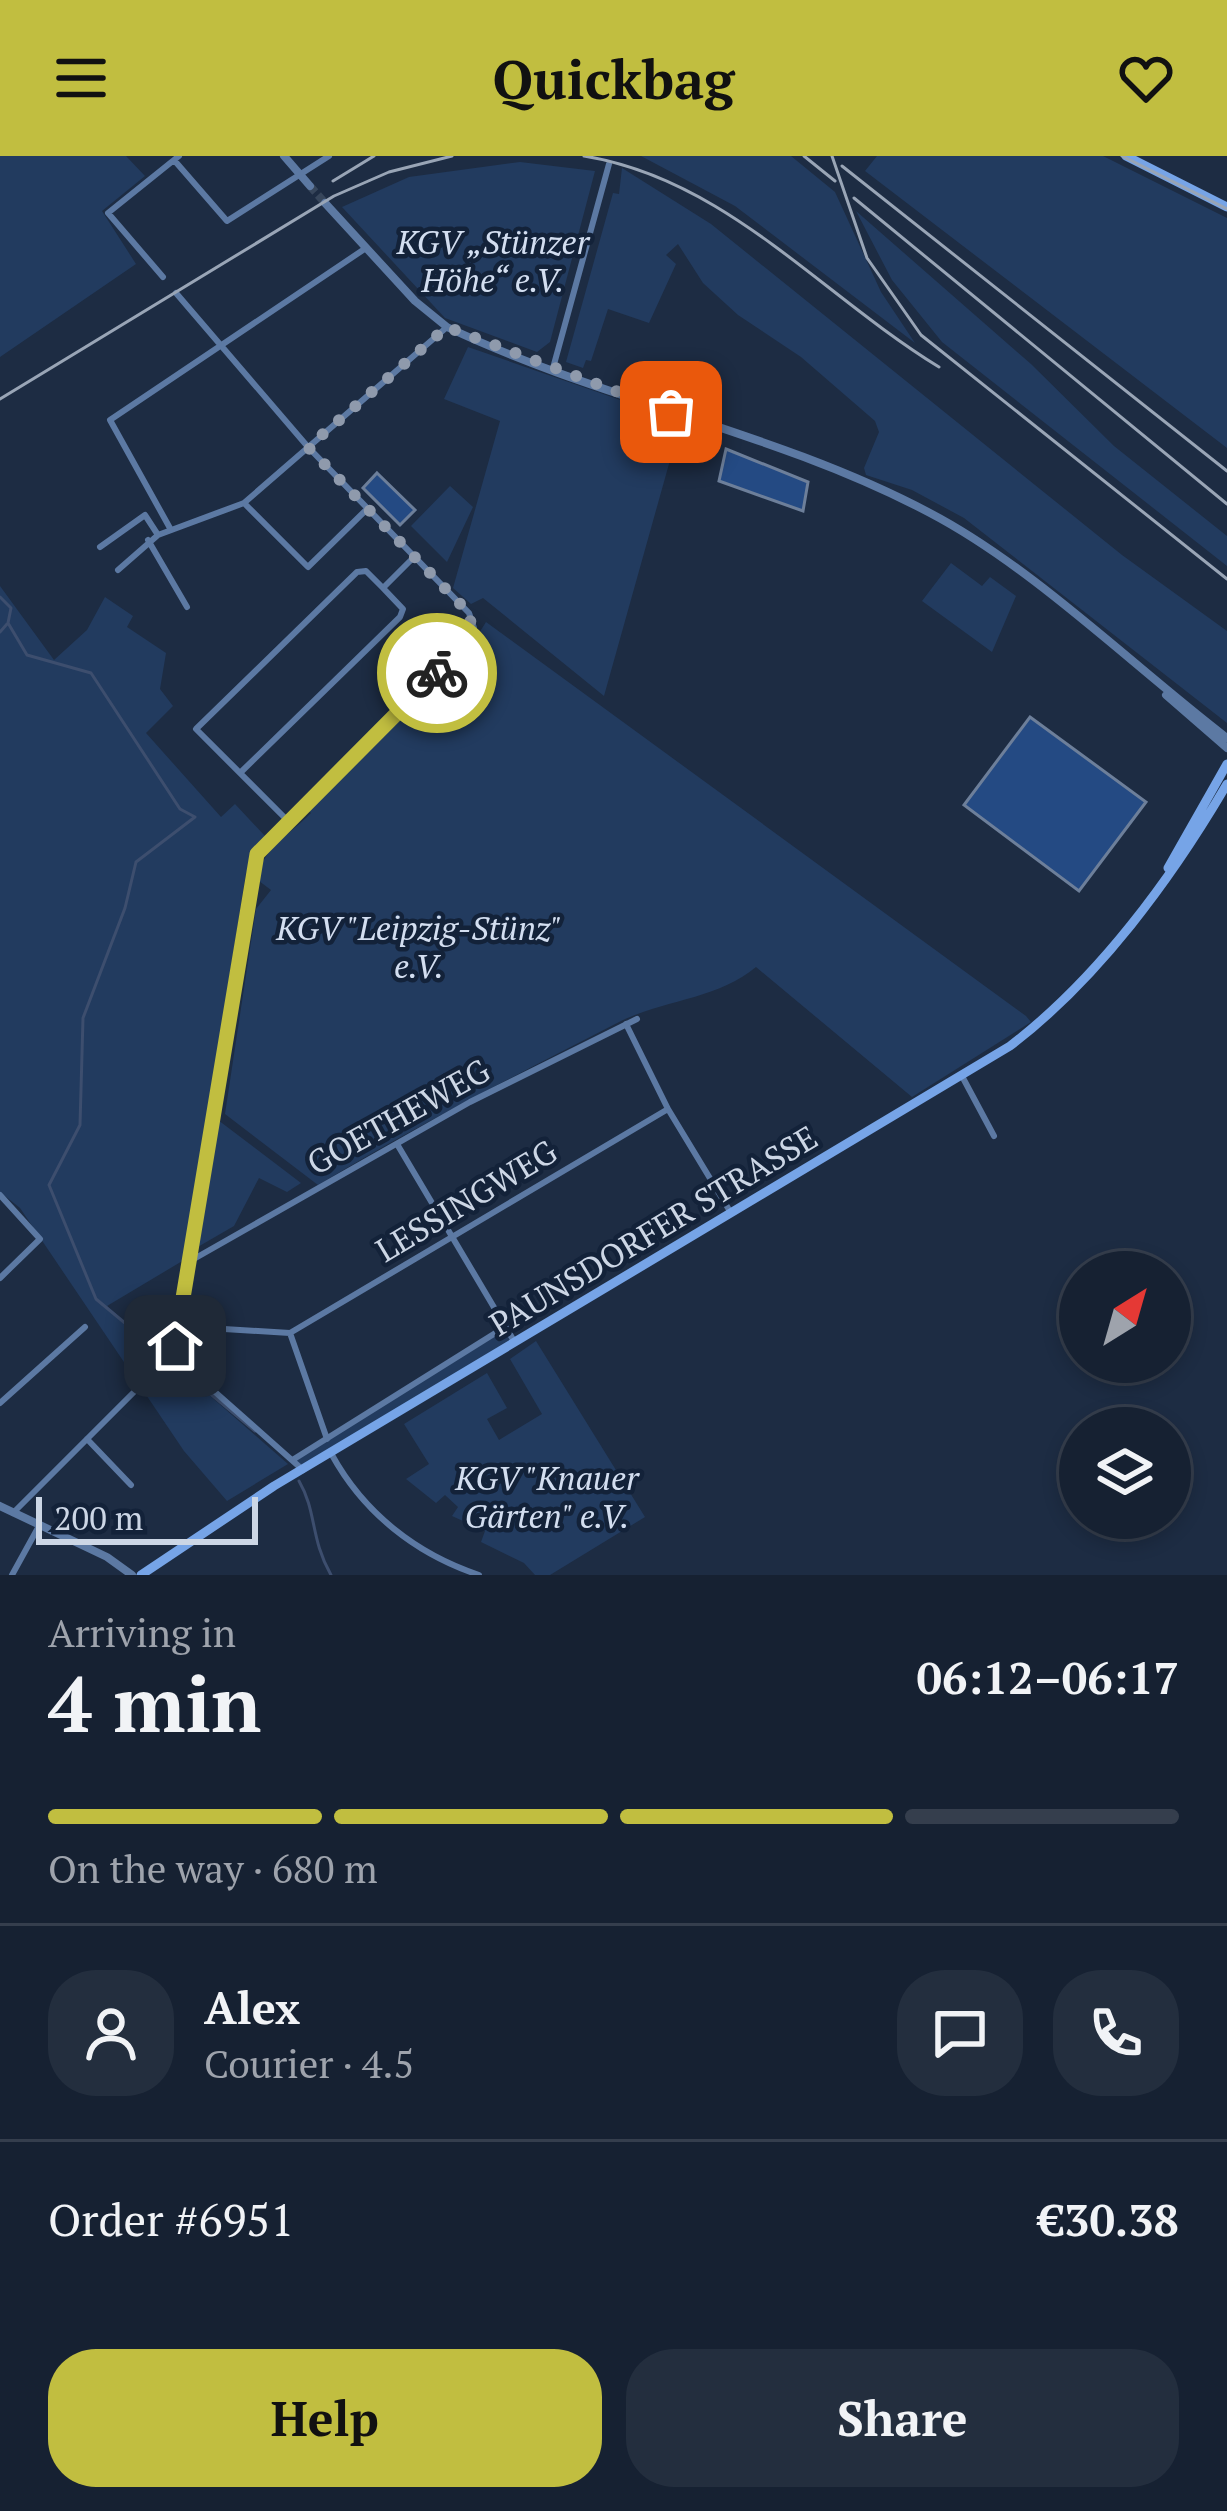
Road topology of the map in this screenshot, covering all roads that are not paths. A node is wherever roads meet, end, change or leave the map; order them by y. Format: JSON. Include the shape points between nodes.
{"nodes":[{"id":1,"x":284,"y":156,"type":"edge"},
{"id":2,"x":329,"y":156,"type":"edge"},
{"id":3,"x":1126,"y":156,"type":"edge"},
{"id":4,"x":176,"y":158,"type":"edge"},
{"id":5,"x":609,"y":164,"type":"dead end"},
{"id":6,"x":302,"y":175,"type":"junction"},
{"id":7,"x":310,"y":186,"type":"tunnel mouth"},
{"id":8,"x":325,"y":203,"type":"tunnel mouth"},
{"id":9,"x":1227,"y":207,"type":"edge"},
{"id":10,"x":366,"y":248,"type":"junction"},
{"id":11,"x":163,"y":277,"type":"dead end"},
{"id":12,"x":176,"y":293,"type":"dead end"},
{"id":13,"x":447,"y":327,"type":"junction"},
{"id":14,"x":221,"y":347,"type":"junction"},
{"id":15,"x":553,"y":368,"type":"junction"},
{"id":16,"x":308,"y":447,"type":"junction"},
{"id":17,"x":244,"y":502,"type":"junction"},
{"id":18,"x":367,"y":509,"type":"junction"},
{"id":19,"x":172,"y":530,"type":"junction"},
{"id":20,"x":158,"y":535,"type":"junction"},
{"id":21,"x":148,"y":541,"type":"junction"},
{"id":22,"x":100,"y":547,"type":"dead end"},
{"id":23,"x":413,"y":558,"type":"junction"},
{"id":24,"x":118,"y":570,"type":"dead end"},
{"id":25,"x":383,"y":589,"type":"junction"},
{"id":26,"x":187,"y":607,"type":"dead end"},
{"id":27,"x":1161,"y":689,"type":"junction"},
{"id":28,"x":1227,"y":738,"type":"edge"},
{"id":29,"x":1227,"y":748,"type":"edge"},
{"id":30,"x":1227,"y":764,"type":"edge"},
{"id":31,"x":239,"y":773,"type":"junction"},
{"id":32,"x":1227,"y":784,"type":"edge"},
{"id":33,"x":288,"y":821,"type":"junction"},
{"id":34,"x":1156,"y":888,"type":"junction"},
{"id":35,"x":637,"y":1019,"type":"dead end"},
{"id":36,"x":626,"y":1024,"type":"junction"},
{"id":37,"x":963,"y":1078,"type":"junction"},
{"id":38,"x":668,"y":1109,"type":"junction"},
{"id":39,"x":994,"y":1136,"type":"dead end"},
{"id":40,"x":397,"y":1144,"type":"junction"},
{"id":41,"x":0,"y":1195,"type":"edge"},
{"id":42,"x":731,"y":1213,"type":"junction"},
{"id":43,"x":454,"y":1236,"type":"junction"},
{"id":44,"x":185,"y":1264,"type":"junction"},
{"id":45,"x":0,"y":1279,"type":"edge"},
{"id":46,"x":175,"y":1326,"type":"junction"},
{"id":47,"x":85,"y":1327,"type":"dead end"},
{"id":48,"x":505,"y":1328,"type":"junction"},
{"id":49,"x":290,"y":1333,"type":"junction"},
{"id":50,"x":516,"y":1344,"type":"junction"},
{"id":51,"x":137,"y":1389,"type":"dead end"},
{"id":52,"x":0,"y":1403,"type":"edge"},
{"id":53,"x":86,"y":1439,"type":"junction"},
{"id":54,"x":327,"y":1439,"type":"junction"},
{"id":55,"x":332,"y":1455,"type":"junction"},
{"id":56,"x":293,"y":1460,"type":"junction"},
{"id":57,"x":303,"y":1470,"type":"junction"},
{"id":58,"x":131,"y":1485,"type":"dead end"},
{"id":59,"x":0,"y":1506,"type":"edge"},
{"id":60,"x":14,"y":1513,"type":"junction"},
{"id":61,"x":39,"y":1526,"type":"junction"},
{"id":62,"x":12,"y":1575,"type":"edge"},
{"id":63,"x":132,"y":1575,"type":"edge"},
{"id":64,"x":142,"y":1575,"type":"edge"},
{"id":65,"x":478,"y":1575,"type":"edge"}],
"edges":[{"from":1,"to":6,"type":"street"},
{"from":2,"to":6,"type":"street"},
{"from":3,"to":9,"type":"main road"},
{"from":4,"to":6,"type":"street","via":[[227,221]]},
{"from":4,"to":11,"type":"street","via":[[109,213]]},
{"from":5,"to":15,"type":"street"},
{"from":6,"to":7,"type":"street"},
{"from":8,"to":10,"type":"street"},
{"from":10,"to":13,"type":"street"},
{"from":10,"to":14,"type":"street"},
{"from":12,"to":14,"type":"street"},
{"from":13,"to":15,"type":"street"},
{"from":13,"to":16,"type":"street"},
{"from":14,"to":16,"type":"street"},
{"from":14,"to":19,"type":"street","via":[[110,421]]},
{"from":15,"to":27,"type":"street","via":[[929,512],[999,557]]},
{"from":16,"to":17,"type":"street"},
{"from":16,"to":18,"type":"street"},
{"from":17,"to":18,"type":"street","via":[[308,567]]},
{"from":17,"to":19,"type":"street"},
{"from":18,"to":23,"type":"street"},
{"from":19,"to":20,"type":"street"},
{"from":20,"to":21,"type":"street"},
{"from":20,"to":22,"type":"street","via":[[146,514]]},
{"from":21,"to":24,"type":"street"},
{"from":21,"to":26,"type":"street"},
{"from":23,"to":25,"type":"street"},
{"from":23,"to":33,"type":"street","via":[[470,614],[466,645]]},
{"from":25,"to":31,"type":"street","via":[[403,609]]},
{"from":25,"to":31,"type":"street","via":[[361,569],[196,729]]},
{"from":27,"to":28,"type":"street"},
{"from":27,"to":29,"type":"street"},
{"from":30,"to":34,"type":"main road","name":"PAUNSDORFER STRASSE"},
{"from":31,"to":33,"type":"street"},
{"from":32,"to":34,"type":"main road","name":"PAUNSDORFER STRASSE"},
{"from":33,"to":44,"type":"street","via":[[261,847],[252,873]]},
{"from":34,"to":37,"type":"main road","name":"PAUNSDORFER STRASSE","via":[[1050,1014]]},
{"from":35,"to":36,"type":"street","name":"GOETHEWEG"},
{"from":36,"to":38,"type":"street"},
{"from":36,"to":40,"type":"street","name":"GOETHEWEG"},
{"from":37,"to":39,"type":"street"},
{"from":37,"to":42,"type":"main road","name":"PAUNSDORFER STRASSE"},
{"from":38,"to":42,"type":"street"},
{"from":38,"to":43,"type":"street","name":"LESSINGWEG"},
{"from":40,"to":43,"type":"street"},
{"from":40,"to":44,"type":"street","name":"GOETHEWEG"},
{"from":41,"to":45,"type":"street","via":[[40,1239]]},
{"from":42,"to":50,"type":"main road","name":"PAUNSDORFER STRASSE"},
{"from":43,"to":48,"type":"street"},
{"from":43,"to":49,"type":"street","name":"LESSINGWEG"},
{"from":44,"to":46,"type":"street"},
{"from":46,"to":49,"type":"street"},
{"from":46,"to":56,"type":"street","via":[[180,1361]]},
{"from":47,"to":52,"type":"street"},
{"from":48,"to":50,"type":"street"},
{"from":48,"to":54,"type":"street","name":"PAUNSDORFER STRASSE"},
{"from":49,"to":54,"type":"street"},
{"from":50,"to":55,"type":"main road","name":"PAUNSDORFER STRASSE"},
{"from":51,"to":53,"type":"street"},
{"from":53,"to":58,"type":"street"},
{"from":53,"to":60,"type":"street"},
{"from":54,"to":56,"type":"street","name":"PAUNSDORFER STRASSE"},
{"from":55,"to":57,"type":"main road","name":"PAUNSDORFER STRASSE"},
{"from":55,"to":65,"type":"street","via":[[390,1526]]},
{"from":56,"to":57,"type":"street"},
{"from":57,"to":64,"type":"main road","name":"PAUNSDORFER STRASSE"},
{"from":59,"to":60,"type":"street"},
{"from":60,"to":61,"type":"street"},
{"from":61,"to":62,"type":"street"},
{"from":61,"to":63,"type":"street"}]}
